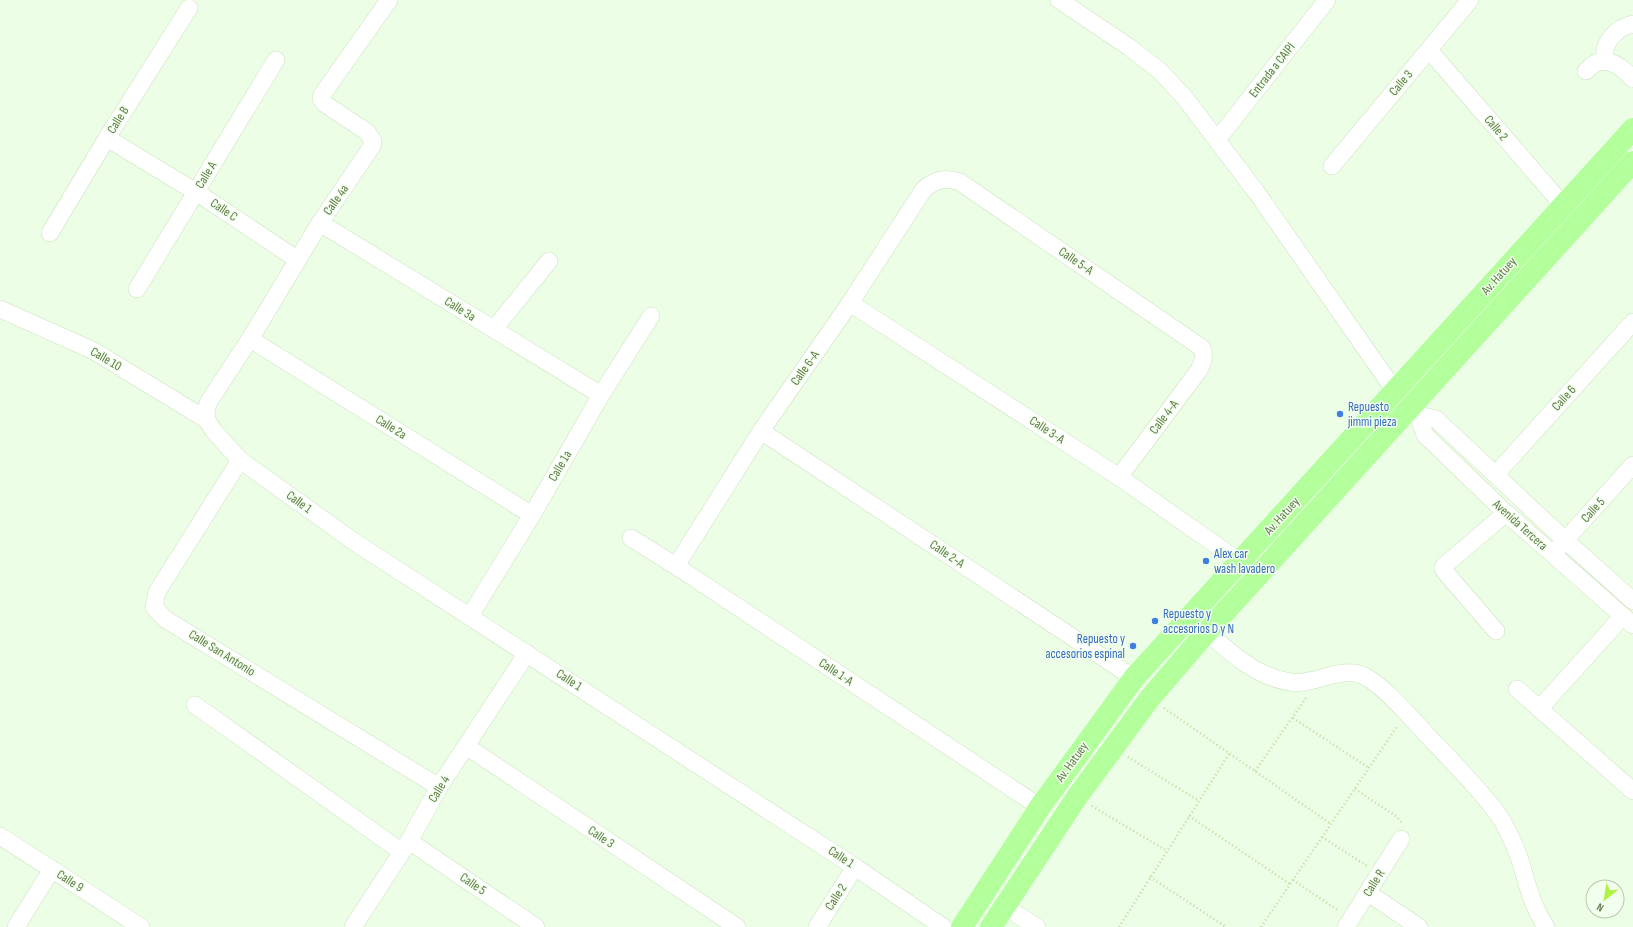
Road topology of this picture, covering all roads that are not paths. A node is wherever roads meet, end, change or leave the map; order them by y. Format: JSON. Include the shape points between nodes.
{"nodes":[{"id":1,"x":388,"y":0,"type":"edge"},
{"id":2,"x":1059,"y":0,"type":"edge"},
{"id":3,"x":1327,"y":0,"type":"edge"},
{"id":4,"x":1470,"y":0,"type":"edge"},
{"id":5,"x":188,"y":8,"type":"dead end"},
{"id":6,"x":1633,"y":24,"type":"edge"},
{"id":7,"x":1429,"y":50,"type":"junction"},
{"id":8,"x":276,"y":60,"type":"dead end"},
{"id":9,"x":1605,"y":61,"type":"junction"},
{"id":10,"x":1586,"y":71,"type":"dead end"},
{"id":11,"x":1633,"y":79,"type":"edge"},
{"id":12,"x":1633,"y":129,"type":"edge"},
{"id":13,"x":107,"y":138,"type":"junction"},
{"id":14,"x":1217,"y":140,"type":"junction"},
{"id":15,"x":1633,"y":162,"type":"edge"},
{"id":16,"x":1332,"y":166,"type":"dead end"},
{"id":17,"x":942,"y":179,"type":"joint"},
{"id":18,"x":196,"y":192,"type":"junction"},
{"id":19,"x":1563,"y":205,"type":"junction"},
{"id":20,"x":320,"y":223,"type":"junction"},
{"id":21,"x":50,"y":233,"type":"dead end"},
{"id":22,"x":298,"y":260,"type":"junction"},
{"id":23,"x":549,"y":261,"type":"dead end"},
{"id":24,"x":137,"y":290,"type":"dead end"},
{"id":25,"x":850,"y":303,"type":"junction"},
{"id":26,"x":0,"y":309,"type":"edge"},
{"id":27,"x":651,"y":316,"type":"dead end"},
{"id":28,"x":1633,"y":322,"type":"edge"},
{"id":29,"x":494,"y":329,"type":"junction"},
{"id":30,"x":250,"y":339,"type":"junction"},
{"id":31,"x":1204,"y":355,"type":"joint"},
{"id":32,"x":1395,"y":391,"type":"junction"},
{"id":33,"x":601,"y":395,"type":"junction"},
{"id":34,"x":1415,"y":411,"type":"junction"},
{"id":35,"x":207,"y":420,"type":"junction"},
{"id":36,"x":761,"y":431,"type":"junction"},
{"id":37,"x":240,"y":460,"type":"junction"},
{"id":38,"x":1633,"y":465,"type":"edge"},
{"id":39,"x":1496,"y":474,"type":"junction"},
{"id":40,"x":1119,"y":477,"type":"junction"},
{"id":41,"x":1506,"y":513,"type":"junction"},
{"id":42,"x":532,"y":515,"type":"junction"},
{"id":43,"x":631,"y":538,"type":"dead end"},
{"id":44,"x":1565,"y":540,"type":"junction"},
{"id":45,"x":1552,"y":554,"type":"junction"},
{"id":46,"x":1239,"y":563,"type":"junction"},
{"id":47,"x":676,"y":566,"type":"junction"},
{"id":48,"x":1633,"y":601,"type":"edge"},
{"id":49,"x":470,"y":616,"type":"junction"},
{"id":50,"x":1190,"y":616,"type":"junction"},
{"id":51,"x":1628,"y":621,"type":"edge"},
{"id":52,"x":1496,"y":631,"type":"dead end"},
{"id":53,"x":1207,"y":632,"type":"junction"},
{"id":54,"x":527,"y":653,"type":"junction"},
{"id":55,"x":1134,"y":678,"type":"junction"},
{"id":56,"x":1517,"y":689,"type":"dead end"},
{"id":57,"x":195,"y":705,"type":"dead end"},
{"id":58,"x":1539,"y":709,"type":"junction"},
{"id":59,"x":466,"y":746,"type":"junction"},
{"id":60,"x":439,"y":787,"type":"junction"},
{"id":61,"x":1633,"y":791,"type":"edge"},
{"id":62,"x":1040,"y":806,"type":"junction"},
{"id":63,"x":0,"y":836,"type":"edge"},
{"id":64,"x":1401,"y":839,"type":"road end"},
{"id":65,"x":406,"y":846,"type":"junction"},
{"id":66,"x":855,"y":867,"type":"junction"},
{"id":67,"x":52,"y":870,"type":"junction"},
{"id":68,"x":1368,"y":892,"type":"junction"},
{"id":69,"x":1004,"y":906,"type":"junction"},
{"id":70,"x":1349,"y":923,"type":"edge"},
{"id":71,"x":16,"y":927,"type":"edge"},
{"id":72,"x":141,"y":927,"type":"edge"},
{"id":73,"x":353,"y":927,"type":"edge"},
{"id":74,"x":536,"y":927,"type":"edge"},
{"id":75,"x":737,"y":927,"type":"edge"},
{"id":76,"x":817,"y":927,"type":"edge"},
{"id":77,"x":943,"y":927,"type":"edge"},
{"id":78,"x":962,"y":927,"type":"edge"},
{"id":79,"x":991,"y":927,"type":"edge"},
{"id":80,"x":1037,"y":927,"type":"edge"},
{"id":81,"x":1419,"y":927,"type":"edge"},
{"id":82,"x":1545,"y":927,"type":"edge"}],
"edges":[{"from":1,"to":20,"type":"street","name":"Calle 4a","via":[[322,95],[321,99],[325,104],[367,132],[372,146]]},
{"from":2,"to":14,"type":"street","via":[[1160,71],[1185,98]]},
{"from":3,"to":14,"type":"street","name":"Entrada a CAIPI"},
{"from":4,"to":7,"type":"street","name":"Calle 3"},
{"from":5,"to":13,"type":"street","name":"Calle B"},
{"from":6,"to":9,"type":"street","via":[[1612,36],[1606,46]]},
{"from":7,"to":16,"type":"street","name":"Calle 3"},
{"from":7,"to":19,"type":"street","name":"Calle 2"},
{"from":8,"to":18,"type":"street","name":"Calle A"},
{"from":9,"to":10,"type":"street","via":[[1596,63]]},
{"from":9,"to":11,"type":"street","via":[[1616,64]]},
{"from":12,"to":19,"type":"main road","name":"Av. Hatuey"},
{"from":13,"to":18,"type":"street","name":"Calle C"},
{"from":13,"to":21,"type":"street","name":"Calle B"},
{"from":14,"to":32,"type":"street","via":[[1266,205]]},
{"from":15,"to":34,"type":"main road","name":"Av. Hatuey"},
{"from":17,"to":25,"type":"street","name":"Calle 6-A","via":[[932,182],[924,189]]},
{"from":17,"to":31,"type":"street","name":"Calle 5-A","via":[[952,179],[967,187],[1195,342],[1202,348]]},
{"from":18,"to":22,"type":"street","name":"Calle C"},
{"from":18,"to":24,"type":"street","name":"Calle A"},
{"from":19,"to":32,"type":"main road","name":"Av. Hatuey"},
{"from":20,"to":22,"type":"street","name":"Calle 4a"},
{"from":20,"to":29,"type":"street","name":"Calle 3a"},
{"from":22,"to":30,"type":"street","name":"Calle 4a"},
{"from":23,"to":29,"type":"street"},
{"from":25,"to":36,"type":"street","name":"Calle 6-A"},
{"from":25,"to":40,"type":"street","name":"Calle 3-A"},
{"from":26,"to":35,"type":"street","name":"Calle 10","via":[[94,351]]},
{"from":27,"to":33,"type":"street","name":"Calle 1a"},
{"from":28,"to":39,"type":"street","name":"Calle 6"},
{"from":29,"to":33,"type":"street","name":"Calle 3a"},
{"from":30,"to":35,"type":"street","name":"Calle 4a","via":[[208,403]]},
{"from":30,"to":42,"type":"street","name":"Calle 2a"},
{"from":31,"to":40,"type":"street","name":"Calle 4-A","via":[[1199,370]]},
{"from":32,"to":46,"type":"main road","name":"Av. Hatuey"},
{"from":33,"to":42,"type":"street","name":"Calle 1a"},
{"from":34,"to":39,"type":"street","name":"Avenida Tercera","via":[[1436,419]]},
{"from":34,"to":41,"type":"street","name":"Avenida Tercera","via":[[1426,435]]},
{"from":34,"to":53,"type":"main road","name":"Av. Hatuey"},
{"from":35,"to":37,"type":"street","name":"Calle 1"},
{"from":36,"to":47,"type":"street","name":"Calle 6-A"},
{"from":36,"to":55,"type":"street","name":"Calle 2-A"},
{"from":37,"to":49,"type":"street","name":"Calle 1","via":[[353,541]]},
{"from":37,"to":60,"type":"street","name":"Calle San Antonio","via":[[157,592],[154,606],[166,618]]},
{"from":38,"to":44,"type":"street","name":"Calle 5"},
{"from":39,"to":44,"type":"street","name":"Avenida Tercera"},
{"from":40,"to":46,"type":"street","name":"Calle 3-A"},
{"from":41,"to":45,"type":"street","name":"Avenida Tercera"},
{"from":41,"to":52,"type":"street","via":[[1443,568]]},
{"from":42,"to":49,"type":"street","name":"Calle 1a"},
{"from":43,"to":47,"type":"street","name":"Calle 1-A"},
{"from":44,"to":45,"type":"street","name":"Calle 5"},
{"from":44,"to":48,"type":"street","name":"Avenida Tercera"},
{"from":45,"to":51,"type":"street","name":"Avenida Tercera"},
{"from":46,"to":50,"type":"main road","name":"Av. Hatuey"},
{"from":47,"to":62,"type":"street","name":"Calle 1-A"},
{"from":49,"to":54,"type":"street","name":"Calle 1"},
{"from":50,"to":53,"type":"street"},
{"from":50,"to":55,"type":"main road","name":"Av. Hatuey"},
{"from":51,"to":58,"type":"street"},
{"from":53,"to":69,"type":"main road","name":"Av. Hatuey","via":[[1150,698],[1077,797]]},
{"from":53,"to":82,"type":"street","via":[[1238,658],[1266,675],[1290,682],[1318,680],[1338,673],[1352,672],[1378,685],[1476,786],[1503,822]]},
{"from":54,"to":59,"type":"street","name":"Calle 4"},
{"from":54,"to":66,"type":"street","name":"Calle 1"},
{"from":55,"to":62,"type":"main road","name":"Av. Hatuey"},
{"from":56,"to":58,"type":"street"},
{"from":57,"to":65,"type":"street","name":"Calle 5"},
{"from":58,"to":61,"type":"street"},
{"from":59,"to":60,"type":"street","name":"Calle 4"},
{"from":59,"to":75,"type":"street","name":"Calle 3"},
{"from":60,"to":65,"type":"street","name":"Calle 4"},
{"from":62,"to":78,"type":"main road","name":"Av. Hatuey"},
{"from":63,"to":67,"type":"street","name":"Calle 9"},
{"from":64,"to":68,"type":"street","name":"Calle R"},
{"from":65,"to":73,"type":"street","name":"Calle 4"},
{"from":65,"to":74,"type":"street","name":"Calle 5"},
{"from":66,"to":76,"type":"street","name":"Calle 2"},
{"from":66,"to":77,"type":"street","name":"Calle 1"},
{"from":67,"to":71,"type":"street"},
{"from":67,"to":72,"type":"street","name":"Calle 9"},
{"from":68,"to":70,"type":"street","name":"Calle R"},
{"from":68,"to":81,"type":"street"},
{"from":69,"to":79,"type":"main road","name":"Av. Hatuey"},
{"from":69,"to":80,"type":"street"}]}
